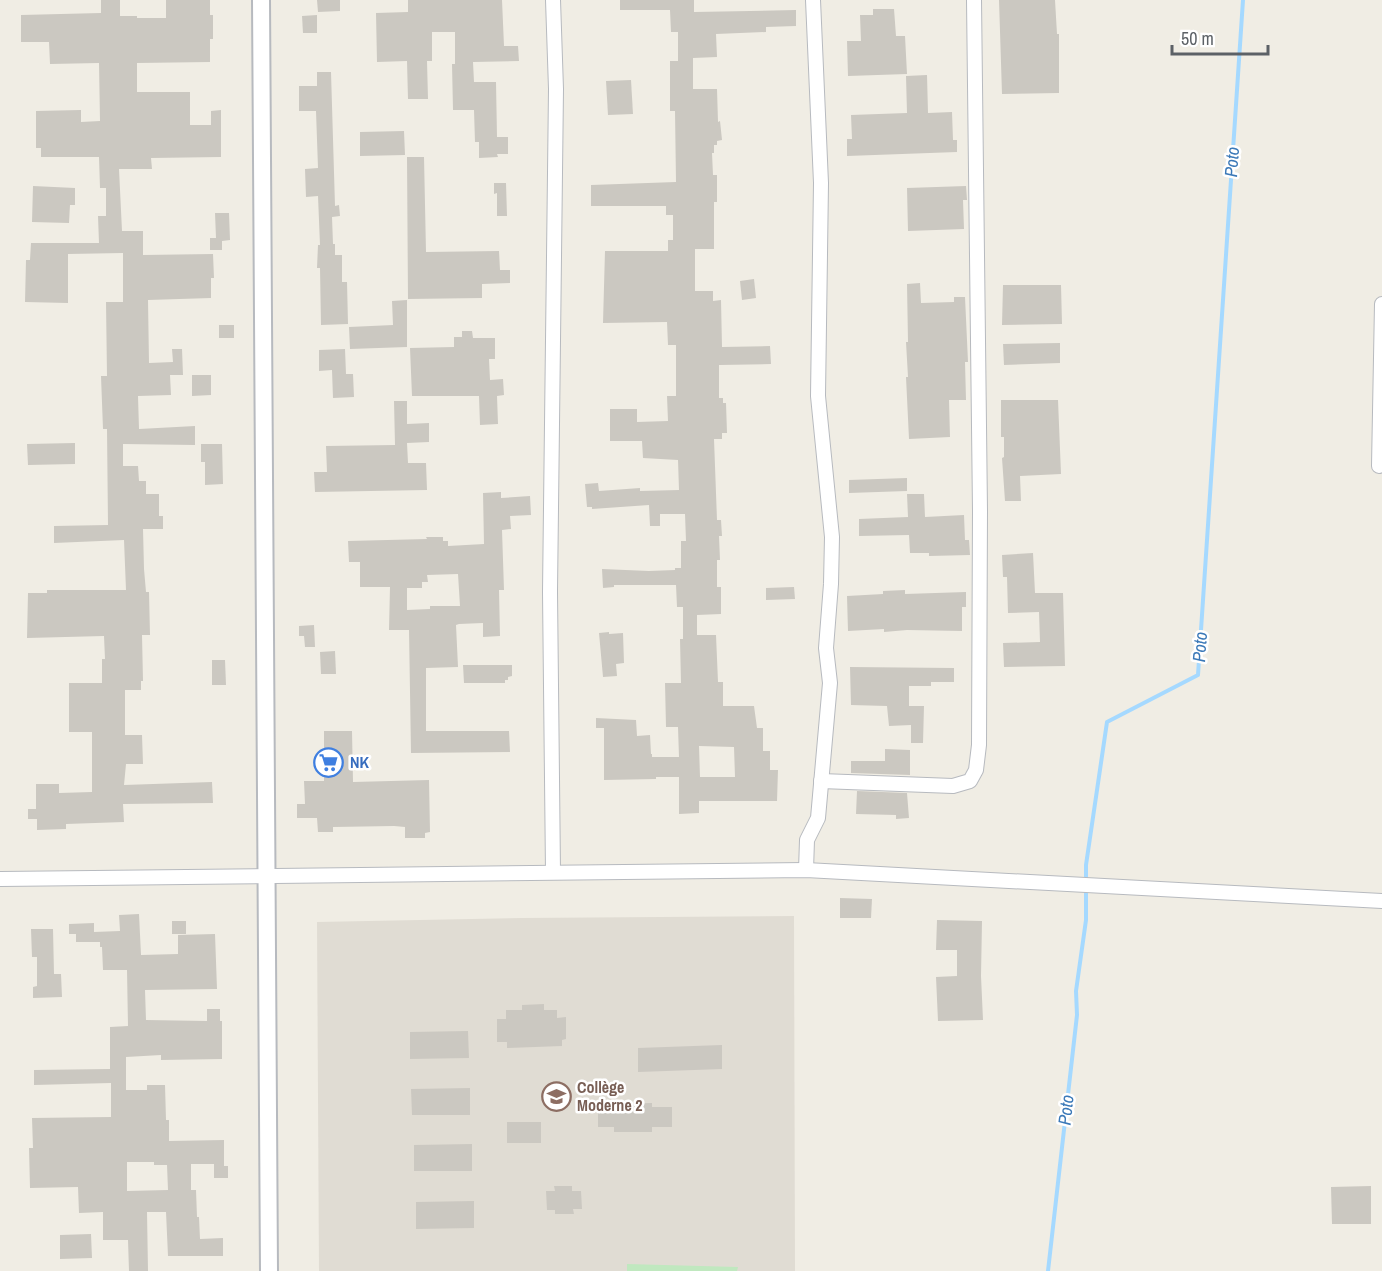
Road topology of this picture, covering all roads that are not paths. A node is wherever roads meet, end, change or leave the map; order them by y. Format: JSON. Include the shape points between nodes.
{"nodes":[{"id":1,"x":261,"y":0,"type":"edge"},
{"id":2,"x":553,"y":0,"type":"edge"},
{"id":3,"x":813,"y":0,"type":"edge"},
{"id":4,"x":974,"y":0,"type":"edge"},
{"id":5,"x":1382,"y":304,"type":"edge"},
{"id":6,"x":1379,"y":466,"type":"dead end"},
{"id":7,"x":821,"y":781,"type":"junction"},
{"id":8,"x":806,"y":870,"type":"junction"},
{"id":9,"x":553,"y":872,"type":"junction"},
{"id":10,"x":268,"y":876,"type":"junction"},
{"id":11,"x":0,"y":879,"type":"edge"},
{"id":12,"x":1382,"y":901,"type":"edge"},
{"id":13,"x":269,"y":1271,"type":"edge"}],
"edges":[{"from":1,"to":10,"type":"street"},
{"from":2,"to":9,"type":"street"},
{"from":3,"to":7,"type":"street","via":[[821,183],[818,396],[832,537],[826,648],[830,683]]},
{"from":4,"to":7,"type":"street","via":[[980,511],[976,770],[970,781],[953,786]]},
{"from":5,"to":6,"type":"street"},
{"from":7,"to":8,"type":"street","via":[[818,818],[807,840]]},
{"from":8,"to":9,"type":"street"},
{"from":8,"to":12,"type":"street"},
{"from":9,"to":10,"type":"street"},
{"from":10,"to":11,"type":"street"},
{"from":10,"to":13,"type":"street"}]}
